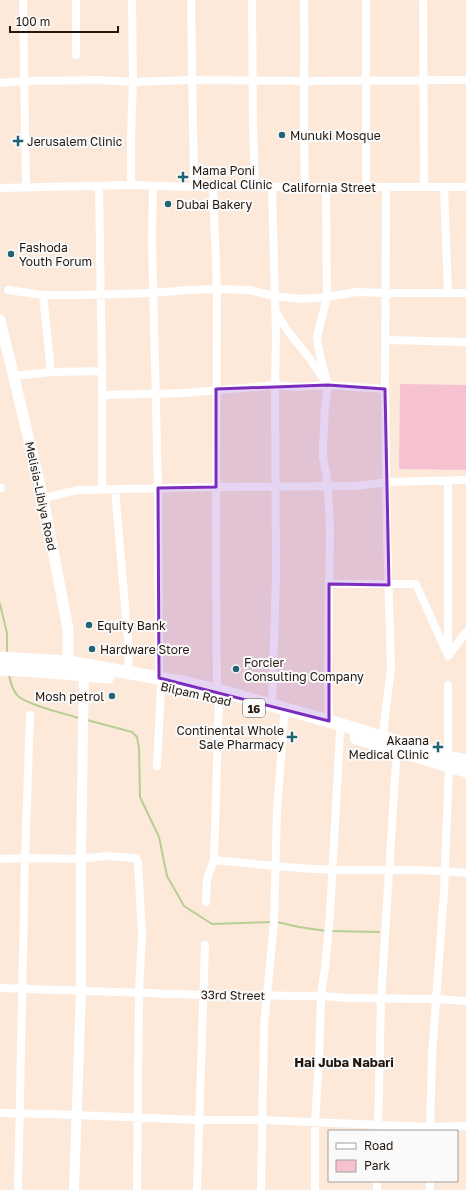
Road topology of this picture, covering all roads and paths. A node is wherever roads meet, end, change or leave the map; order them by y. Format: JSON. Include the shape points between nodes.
{"nodes":[{"id":1,"x":23,"y":0,"type":"edge"},
{"id":2,"x":76,"y":0,"type":"edge"},
{"id":3,"x":132,"y":0,"type":"edge"},
{"id":4,"x":191,"y":0,"type":"edge"},
{"id":5,"x":252,"y":0,"type":"edge"},
{"id":6,"x":304,"y":0,"type":"edge"},
{"id":7,"x":366,"y":0,"type":"edge"},
{"id":8,"x":423,"y":0,"type":"edge"},
{"id":9,"x":76,"y":55,"type":"dead end"},
{"id":10,"x":192,"y":80,"type":"junction"},
{"id":11,"x":366,"y":80,"type":"junction"},
{"id":12,"x":424,"y":80,"type":"junction"},
{"id":13,"x":466,"y":80,"type":"edge"},
{"id":14,"x":25,"y":81,"type":"junction"},
{"id":15,"x":252,"y":81,"type":"junction"},
{"id":16,"x":305,"y":81,"type":"junction"},
{"id":17,"x":133,"y":82,"type":"junction"},
{"id":18,"x":0,"y":83,"type":"edge"},
{"id":19,"x":131,"y":185,"type":"junction"},
{"id":20,"x":100,"y":186,"type":"junction"},
{"id":21,"x":153,"y":186,"type":"junction"},
{"id":22,"x":194,"y":187,"type":"junction"},
{"id":23,"x":213,"y":187,"type":"junction"},
{"id":24,"x":255,"y":187,"type":"junction"},
{"id":25,"x":272,"y":187,"type":"junction"},
{"id":26,"x":305,"y":187,"type":"junction"},
{"id":27,"x":366,"y":187,"type":"junction"},
{"id":28,"x":386,"y":187,"type":"junction"},
{"id":29,"x":424,"y":187,"type":"junction"},
{"id":30,"x":444,"y":187,"type":"junction"},
{"id":31,"x":466,"y":187,"type":"edge"},
{"id":32,"x":0,"y":188,"type":"edge"},
{"id":33,"x":26,"y":188,"type":"junction"},
{"id":34,"x":326,"y":188,"type":"junction"},
{"id":35,"x":217,"y":289,"type":"junction"},
{"id":36,"x":8,"y":290,"type":"dead end"},
{"id":37,"x":154,"y":293,"type":"junction"},
{"id":38,"x":386,"y":293,"type":"junction"},
{"id":39,"x":448,"y":293,"type":"junction"},
{"id":40,"x":466,"y":293,"type":"edge"},
{"id":41,"x":101,"y":294,"type":"junction"},
{"id":42,"x":43,"y":295,"type":"junction"},
{"id":43,"x":274,"y":296,"type":"junction"},
{"id":44,"x":327,"y":297,"type":"junction"},
{"id":45,"x":275,"y":310,"type":"junction"},
{"id":46,"x":0,"y":320,"type":"edge"},
{"id":47,"x":386,"y":340,"type":"junction"},
{"id":48,"x":466,"y":342,"type":"edge"},
{"id":49,"x":102,"y":371,"type":"junction"},
{"id":50,"x":51,"y":372,"type":"junction"},
{"id":51,"x":14,"y":376,"type":"junction"},
{"id":52,"x":275,"y":385,"type":"junction"},
{"id":53,"x":328,"y":385,"type":"junction"},
{"id":54,"x":216,"y":389,"type":"junction"},
{"id":55,"x":385,"y":389,"type":"junction"},
{"id":56,"x":155,"y":394,"type":"junction"},
{"id":57,"x":102,"y":395,"type":"junction"},
{"id":58,"x":466,"y":480,"type":"edge"},
{"id":59,"x":448,"y":481,"type":"junction"},
{"id":60,"x":386,"y":482,"type":"junction"},
{"id":61,"x":328,"y":486,"type":"junction"},
{"id":62,"x":216,"y":487,"type":"junction"},
{"id":63,"x":275,"y":487,"type":"junction"},
{"id":64,"x":158,"y":488,"type":"junction"},
{"id":65,"x":102,"y":489,"type":"junction"},
{"id":66,"x":115,"y":489,"type":"junction"},
{"id":67,"x":43,"y":498,"type":"junction"},
{"id":68,"x":329,"y":584,"type":"junction"},
{"id":69,"x":389,"y":585,"type":"junction"},
{"id":70,"x":466,"y":632,"type":"edge"},
{"id":71,"x":448,"y":656,"type":"junction"},
{"id":72,"x":0,"y":658,"type":"edge"},
{"id":73,"x":37,"y":665,"type":"junction"},
{"id":74,"x":69,"y":668,"type":"junction"},
{"id":75,"x":0,"y":669,"type":"edge"},
{"id":76,"x":84,"y":670,"type":"junction"},
{"id":77,"x":128,"y":673,"type":"junction"},
{"id":78,"x":160,"y":681,"type":"junction"},
{"id":79,"x":448,"y":685,"type":"dead end"},
{"id":80,"x":218,"y":694,"type":"junction"},
{"id":81,"x":272,"y":705,"type":"junction"},
{"id":82,"x":30,"y":714,"type":"dead end"},
{"id":83,"x":284,"y":717,"type":"junction"},
{"id":84,"x":329,"y":721,"type":"junction"},
{"id":85,"x":340,"y":733,"type":"junction"},
{"id":86,"x":382,"y":741,"type":"junction"},
{"id":87,"x":397,"y":746,"type":"junction"},
{"id":88,"x":466,"y":761,"type":"edge"},
{"id":89,"x":449,"y":762,"type":"junction"},
{"id":90,"x":157,"y":766,"type":"dead end"},
{"id":91,"x":466,"y":771,"type":"edge"},
{"id":92,"x":25,"y":858,"type":"junction"},
{"id":93,"x":0,"y":859,"type":"edge"},
{"id":94,"x":81,"y":859,"type":"junction"},
{"id":95,"x":214,"y":860,"type":"junction"},
{"id":96,"x":275,"y":866,"type":"junction"},
{"id":97,"x":333,"y":870,"type":"junction"},
{"id":98,"x":445,"y":870,"type":"junction"},
{"id":99,"x":389,"y":871,"type":"junction"},
{"id":100,"x":466,"y":873,"type":"edge"},
{"id":101,"x":206,"y":902,"type":"dead end"},
{"id":102,"x":205,"y":945,"type":"dead end"},
{"id":103,"x":0,"y":988,"type":"edge"},
{"id":104,"x":23,"y":988,"type":"junction"},
{"id":105,"x":81,"y":990,"type":"junction"},
{"id":106,"x":139,"y":992,"type":"junction"},
{"id":107,"x":204,"y":995,"type":"junction"},
{"id":108,"x":266,"y":996,"type":"junction"},
{"id":109,"x":321,"y":996,"type":"junction"},
{"id":110,"x":381,"y":999,"type":"junction"},
{"id":111,"x":436,"y":999,"type":"junction"},
{"id":112,"x":466,"y":1001,"type":"edge"},
{"id":113,"x":0,"y":1114,"type":"edge"},
{"id":114,"x":20,"y":1114,"type":"junction"},
{"id":115,"x":77,"y":1115,"type":"junction"},
{"id":116,"x":137,"y":1118,"type":"junction"},
{"id":117,"x":199,"y":1120,"type":"junction"},
{"id":118,"x":262,"y":1120,"type":"junction"},
{"id":119,"x":315,"y":1122,"type":"junction"},
{"id":120,"x":466,"y":1126,"type":"edge"},
{"id":121,"x":378,"y":1128,"type":"edge"},
{"id":122,"x":430,"y":1129,"type":"edge"},
{"id":123,"x":18,"y":1190,"type":"edge"},
{"id":124,"x":74,"y":1190,"type":"edge"},
{"id":125,"x":137,"y":1190,"type":"edge"},
{"id":126,"x":197,"y":1190,"type":"edge"},
{"id":127,"x":261,"y":1190,"type":"edge"},
{"id":128,"x":315,"y":1190,"type":"edge"}],
"edges":[{"from":1,"to":14,"type":"street"},
{"from":2,"to":9,"type":"street"},
{"from":3,"to":17,"type":"street"},
{"from":4,"to":10,"type":"street"},
{"from":5,"to":15,"type":"street"},
{"from":6,"to":16,"type":"street"},
{"from":7,"to":11,"type":"street"},
{"from":8,"to":12,"type":"street"},
{"from":10,"to":15,"type":"street"},
{"from":10,"to":17,"type":"street"},
{"from":10,"to":22,"type":"street"},
{"from":11,"to":12,"type":"street"},
{"from":11,"to":16,"type":"street"},
{"from":11,"to":27,"type":"street"},
{"from":12,"to":13,"type":"street"},
{"from":12,"to":29,"type":"street"},
{"from":14,"to":17,"type":"street"},
{"from":14,"to":18,"type":"street"},
{"from":14,"to":33,"type":"street"},
{"from":15,"to":16,"type":"street"},
{"from":15,"to":24,"type":"street"},
{"from":16,"to":26,"type":"street"},
{"from":17,"to":19,"type":"street"},
{"from":19,"to":20,"type":"street","name":"California Street"},
{"from":19,"to":21,"type":"street","name":"California Street"},
{"from":20,"to":33,"type":"street","name":"California Street"},
{"from":20,"to":41,"type":"street"},
{"from":21,"to":22,"type":"street","name":"California Street"},
{"from":21,"to":37,"type":"street"},
{"from":22,"to":23,"type":"street","name":"California Street"},
{"from":23,"to":24,"type":"street","name":"California Street"},
{"from":23,"to":35,"type":"street"},
{"from":24,"to":25,"type":"street","name":"California Street"},
{"from":25,"to":26,"type":"street","name":"California Street"},
{"from":25,"to":43,"type":"street"},
{"from":26,"to":34,"type":"street","name":"California Street"},
{"from":27,"to":28,"type":"street","name":"California Street"},
{"from":27,"to":34,"type":"street","name":"California Street"},
{"from":28,"to":29,"type":"street","name":"California Street"},
{"from":28,"to":38,"type":"street"},
{"from":29,"to":30,"type":"street","name":"California Street"},
{"from":30,"to":31,"type":"street","name":"California Street"},
{"from":30,"to":39,"type":"street"},
{"from":32,"to":33,"type":"street","name":"California Street"},
{"from":34,"to":44,"type":"street"},
{"from":35,"to":37,"type":"street"},
{"from":35,"to":43,"type":"street","via":[[249,290]]},
{"from":35,"to":54,"type":"street"},
{"from":36,"to":42,"type":"street"},
{"from":37,"to":41,"type":"street"},
{"from":37,"to":56,"type":"street"},
{"from":38,"to":39,"type":"street"},
{"from":38,"to":44,"type":"street","via":[[356,292]]},
{"from":38,"to":47,"type":"street"},
{"from":39,"to":40,"type":"street"},
{"from":41,"to":42,"type":"street"},
{"from":41,"to":49,"type":"street"},
{"from":42,"to":50,"type":"street"},
{"from":43,"to":44,"type":"street","via":[[301,299]]},
{"from":43,"to":45,"type":"street"},
{"from":44,"to":53,"type":"street","via":[[317,337]]},
{"from":45,"to":52,"type":"street"},
{"from":45,"to":53,"type":"street"},
{"from":46,"to":51,"type":"main road","name":"Melisia-Libiya Road"},
{"from":47,"to":48,"type":"street"},
{"from":47,"to":55,"type":"street"},
{"from":49,"to":50,"type":"street"},
{"from":49,"to":57,"type":"street"},
{"from":50,"to":51,"type":"street"},
{"from":51,"to":67,"type":"main road","name":"Melisia-Libiya Road"},
{"from":52,"to":53,"type":"street"},
{"from":52,"to":54,"type":"street"},
{"from":52,"to":63,"type":"street"},
{"from":53,"to":55,"type":"street"},
{"from":53,"to":61,"type":"street","via":[[323,448]]},
{"from":54,"to":56,"type":"street"},
{"from":54,"to":62,"type":"street"},
{"from":55,"to":60,"type":"street"},
{"from":56,"to":57,"type":"street"},
{"from":56,"to":64,"type":"street"},
{"from":57,"to":65,"type":"street"},
{"from":58,"to":59,"type":"street"},
{"from":59,"to":60,"type":"street"},
{"from":59,"to":71,"type":"street"},
{"from":60,"to":61,"type":"street"},
{"from":60,"to":69,"type":"street"},
{"from":61,"to":63,"type":"street"},
{"from":61,"to":68,"type":"street"},
{"from":62,"to":63,"type":"street"},
{"from":62,"to":64,"type":"street"},
{"from":62,"to":80,"type":"street"},
{"from":63,"to":81,"type":"street","via":[[276,576]]},
{"from":64,"to":66,"type":"street"},
{"from":64,"to":78,"type":"street"},
{"from":65,"to":66,"type":"street"},
{"from":65,"to":67,"type":"street","via":[[78,490]]},
{"from":66,"to":77,"type":"street","via":[[129,652]]},
{"from":67,"to":74,"type":"main road","name":"Melisia-Libiya Road","via":[[68,629]]},
{"from":68,"to":69,"type":"street"},
{"from":68,"to":84,"type":"street"},
{"from":69,"to":71,"type":"street","via":[[416,584]]},
{"from":69,"to":86,"type":"street","via":[[391,675]]},
{"from":70,"to":71,"type":"street"},
{"from":72,"to":73,"type":"main road"},
{"from":73,"to":74,"type":"main road","name":"Bilpam Road","number":"16"},
{"from":73,"to":75,"type":"main road"},
{"from":74,"to":76,"type":"main road","name":"Bilpam Road","number":"16"},
{"from":76,"to":77,"type":"main road","number":"16"},
{"from":76,"to":78,"type":"main road","name":"Bilpam Road","number":"16"},
{"from":76,"to":94,"type":"street"},
{"from":77,"to":78,"type":"main road","number":"16"},
{"from":78,"to":80,"type":"main road","name":"Bilpam Road","number":"16"},
{"from":78,"to":90,"type":"street"},
{"from":79,"to":89,"type":"street"},
{"from":80,"to":81,"type":"main road","number":"16"},
{"from":80,"to":83,"type":"main road","name":"Bilpam Road","number":"16"},
{"from":80,"to":95,"type":"street"},
{"from":81,"to":84,"type":"main road","number":"16"},
{"from":82,"to":92,"type":"street"},
{"from":83,"to":85,"type":"main road","name":"Bilpam Road","number":"16"},
{"from":83,"to":96,"type":"street"},
{"from":84,"to":86,"type":"main road","number":"16"},
{"from":85,"to":86,"type":"main road","name":"Bilpam Road","number":"16"},
{"from":85,"to":97,"type":"street"},
{"from":86,"to":87,"type":"main road","name":"Bilpam Road","number":"16"},
{"from":87,"to":89,"type":"main road","name":"Bilpam Road","number":"16"},
{"from":87,"to":99,"type":"street"},
{"from":88,"to":89,"type":"main road","number":"16"},
{"from":89,"to":91,"type":"main road","name":"Bilpam Road","number":"16"},
{"from":89,"to":98,"type":"street"},
{"from":92,"to":93,"type":"street"},
{"from":92,"to":94,"type":"street"},
{"from":92,"to":104,"type":"street"},
{"from":94,"to":105,"type":"street"},
{"from":94,"to":106,"type":"street","via":[[105,856],[134,858],[138,862],[142,933]]},
{"from":95,"to":96,"type":"street"},
{"from":95,"to":101,"type":"street","via":[[207,879]]},
{"from":96,"to":97,"type":"street"},
{"from":96,"to":108,"type":"street","via":[[274,922]]},
{"from":97,"to":99,"type":"street"},
{"from":97,"to":109,"type":"street"},
{"from":98,"to":99,"type":"street"},
{"from":98,"to":100,"type":"street"},
{"from":98,"to":111,"type":"street"},
{"from":99,"to":110,"type":"street"},
{"from":102,"to":107,"type":"street"},
{"from":103,"to":104,"type":"street","name":"33rd Street"},
{"from":104,"to":105,"type":"street","name":"33rd Street"},
{"from":104,"to":114,"type":"street"},
{"from":105,"to":106,"type":"street","name":"33rd Street"},
{"from":105,"to":115,"type":"street"},
{"from":106,"to":107,"type":"street","name":"33rd Street"},
{"from":106,"to":116,"type":"street"},
{"from":107,"to":108,"type":"street","name":"33rd Street"},
{"from":107,"to":117,"type":"street"},
{"from":108,"to":109,"type":"street","name":"33rd Street"},
{"from":108,"to":118,"type":"street"},
{"from":109,"to":110,"type":"street","name":"33rd Street"},
{"from":109,"to":119,"type":"street"},
{"from":110,"to":111,"type":"street","name":"33rd Street"},
{"from":110,"to":121,"type":"street"},
{"from":111,"to":112,"type":"street","name":"33rd Street"},
{"from":111,"to":122,"type":"street"},
{"from":113,"to":114,"type":"street"},
{"from":114,"to":115,"type":"street"},
{"from":114,"to":123,"type":"street"},
{"from":115,"to":116,"type":"street"},
{"from":115,"to":124,"type":"street"},
{"from":116,"to":117,"type":"street"},
{"from":116,"to":125,"type":"street"},
{"from":117,"to":118,"type":"street"},
{"from":117,"to":126,"type":"street"},
{"from":118,"to":119,"type":"street"},
{"from":118,"to":127,"type":"street"},
{"from":119,"to":121,"type":"street"},
{"from":119,"to":128,"type":"street"},
{"from":120,"to":122,"type":"street"},
{"from":121,"to":122,"type":"street"}]}
